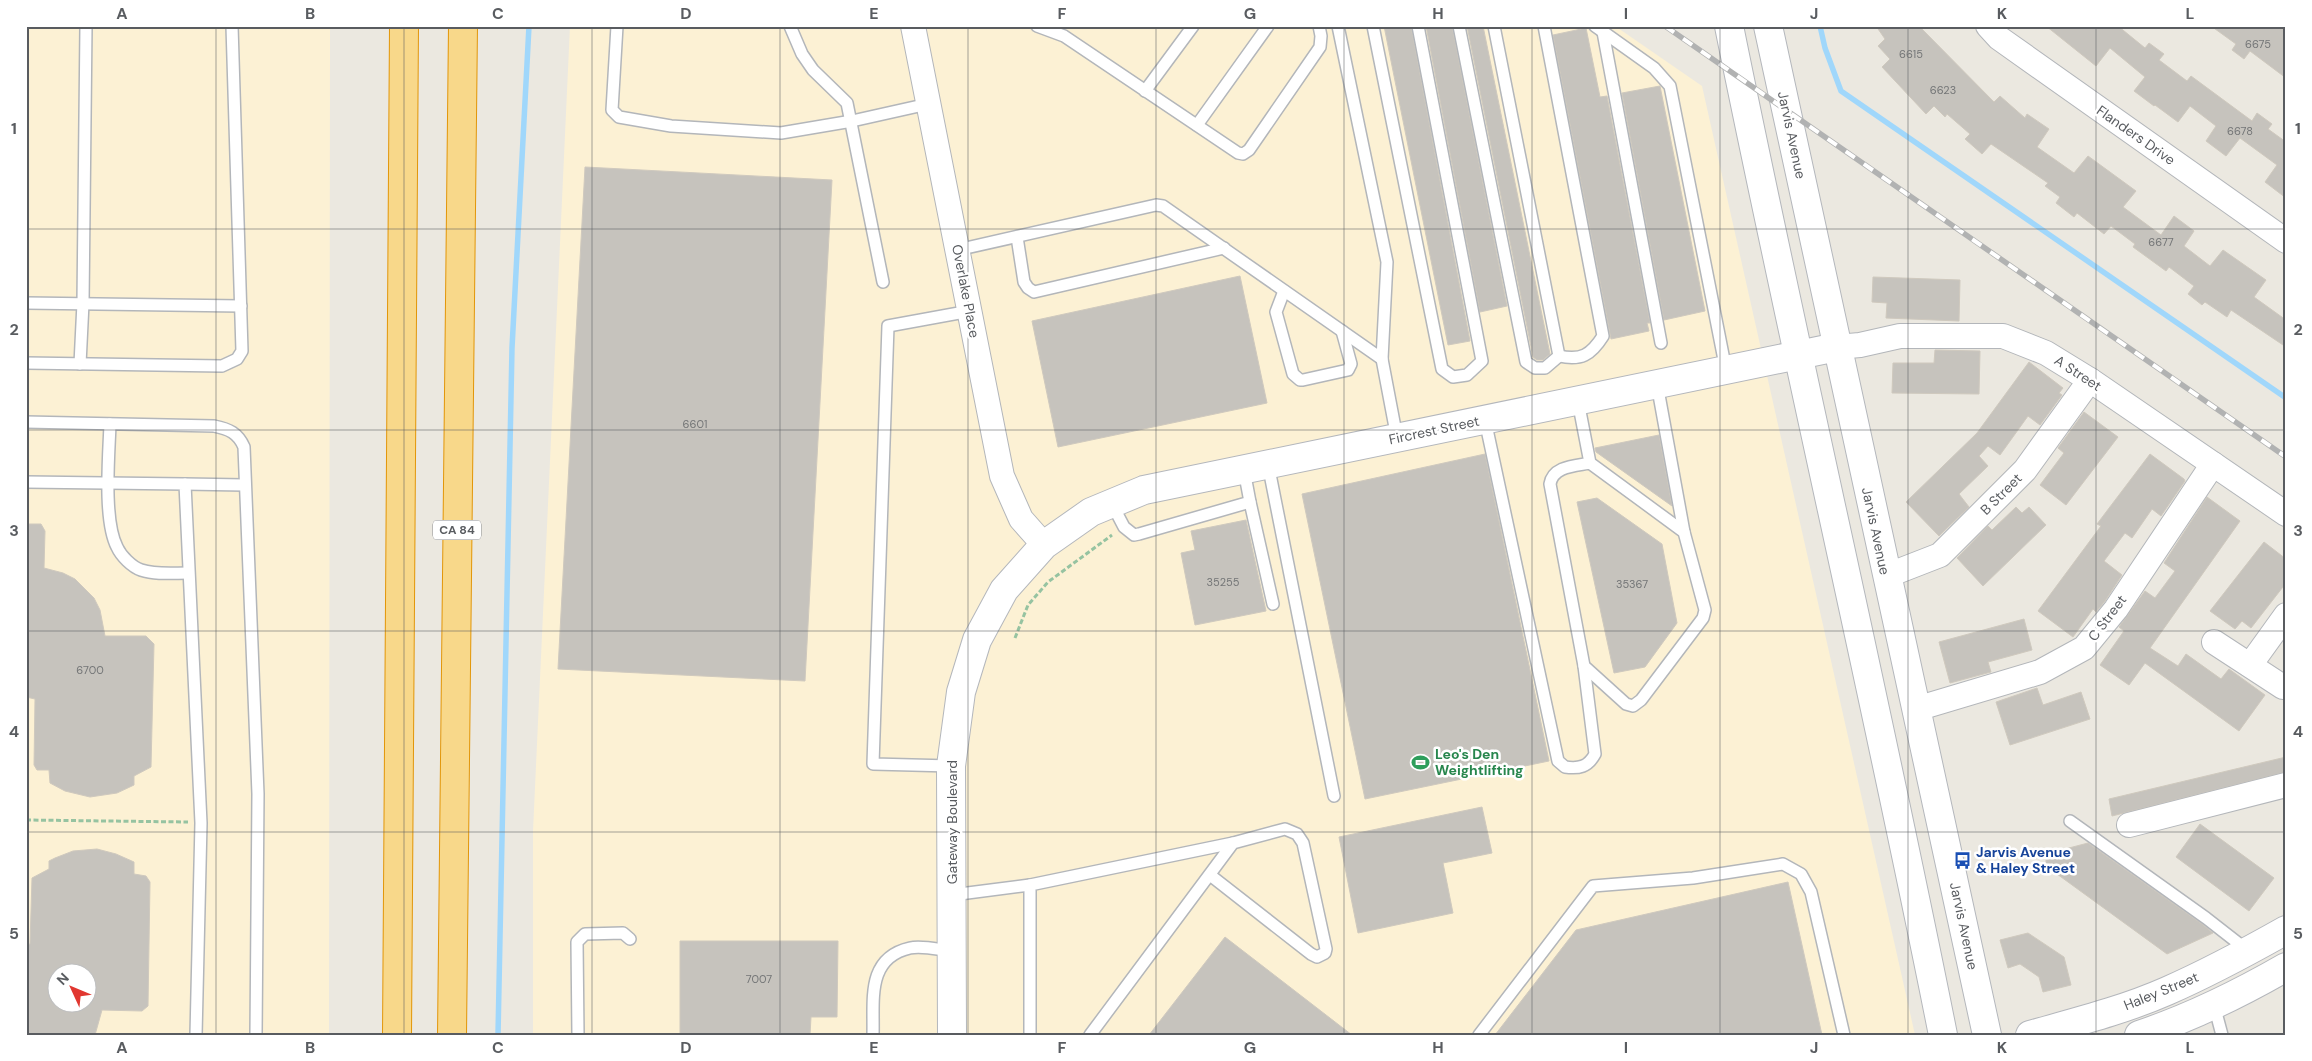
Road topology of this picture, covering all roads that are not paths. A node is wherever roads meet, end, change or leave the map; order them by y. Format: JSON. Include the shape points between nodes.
{"nodes":[{"id":1,"x":86,"y":26,"type":"edge"},
{"id":2,"x":232,"y":26,"type":"edge"},
{"id":3,"x":385,"y":26,"type":"edge"},
{"id":4,"x":404,"y":26,"type":"edge"},
{"id":5,"x":462,"y":26,"type":"edge"},
{"id":6,"x":617,"y":26,"type":"edge"},
{"id":7,"x":790,"y":26,"type":"edge"},
{"id":8,"x":913,"y":26,"type":"edge"},
{"id":9,"x":1037,"y":26,"type":"edge"},
{"id":10,"x":1193,"y":26,"type":"edge"},
{"id":11,"x":1268,"y":26,"type":"edge"},
{"id":12,"x":1318,"y":26,"type":"edge"},
{"id":13,"x":1338,"y":26,"type":"edge"},
{"id":14,"x":1373,"y":26,"type":"edge"},
{"id":15,"x":1418,"y":26,"type":"edge"},
{"id":16,"x":1459,"y":26,"type":"edge"},
{"id":17,"x":1494,"y":26,"type":"edge"},
{"id":18,"x":1544,"y":26,"type":"edge"},
{"id":19,"x":1729,"y":26,"type":"edge"},
{"id":20,"x":1768,"y":26,"type":"edge"},
{"id":21,"x":1988,"y":26,"type":"edge"},
{"id":22,"x":1599,"y":29,"type":"edge"},
{"id":23,"x":1145,"y":91,"type":"junction"},
{"id":24,"x":928,"y":104,"type":"junction"},
{"id":25,"x":852,"y":121,"type":"junction"},
{"id":26,"x":1196,"y":125,"type":"junction"},
{"id":27,"x":1017,"y":237,"type":"junction"},
{"id":28,"x":2286,"y":241,"type":"edge"},
{"id":29,"x":1224,"y":248,"type":"junction"},
{"id":30,"x":957,"y":250,"type":"junction"},
{"id":31,"x":883,"y":282,"type":"dead end"},
{"id":32,"x":1284,"y":291,"type":"junction"},
{"id":33,"x":26,"y":302,"type":"edge"},
{"id":34,"x":83,"y":303,"type":"junction"},
{"id":35,"x":241,"y":306,"type":"junction"},
{"id":36,"x":970,"y":311,"type":"junction"},
{"id":37,"x":1342,"y":331,"type":"junction"},
{"id":38,"x":1661,"y":343,"type":"dead end"},
{"id":39,"x":1837,"y":347,"type":"junction"},
{"id":40,"x":1798,"y":355,"type":"junction"},
{"id":41,"x":1559,"y":356,"type":"junction"},
{"id":42,"x":1382,"y":359,"type":"junction"},
{"id":43,"x":26,"y":363,"type":"edge"},
{"id":44,"x":80,"y":364,"type":"junction"},
{"id":45,"x":1726,"y":370,"type":"junction"},
{"id":46,"x":2090,"y":380,"type":"junction"},
{"id":47,"x":1657,"y":384,"type":"junction"},
{"id":48,"x":1578,"y":401,"type":"junction"},
{"id":49,"x":1485,"y":420,"type":"junction"},
{"id":50,"x":26,"y":422,"type":"edge"},
{"id":51,"x":110,"y":424,"type":"junction"},
{"id":52,"x":1397,"y":438,"type":"junction"},
{"id":53,"x":1590,"y":463,"type":"junction"},
{"id":54,"x":2213,"y":464,"type":"junction"},
{"id":55,"x":1256,"y":468,"type":"junction"},
{"id":56,"x":26,"y":482,"type":"edge"},
{"id":57,"x":109,"y":484,"type":"junction"},
{"id":58,"x":184,"y":484,"type":"junction"},
{"id":59,"x":244,"y":486,"type":"junction"},
{"id":60,"x":1250,"y":502,"type":"junction"},
{"id":61,"x":1117,"y":514,"type":"junction"},
{"id":62,"x":2286,"y":514,"type":"edge"},
{"id":63,"x":1684,"y":532,"type":"junction"},
{"id":64,"x":1044,"y":545,"type":"junction"},
{"id":65,"x":188,"y":573,"type":"junction"},
{"id":66,"x":1886,"y":576,"type":"junction"},
{"id":67,"x":1273,"y":604,"type":"dead end"},
{"id":68,"x":2286,"y":615,"type":"edge"},
{"id":69,"x":2214,"y":642,"type":"dead end"},
{"id":70,"x":2250,"y":665,"type":"junction"},
{"id":71,"x":1584,"y":666,"type":"junction"},
{"id":72,"x":2283,"y":687,"type":"dead end"},
{"id":73,"x":1916,"y":709,"type":"junction"},
{"id":74,"x":950,"y":766,"type":"junction"},
{"id":75,"x":2286,"y":785,"type":"edge"},
{"id":76,"x":1334,"y":796,"type":"dead end"},
{"id":77,"x":2070,"y":821,"type":"dead end"},
{"id":78,"x":2129,"y":825,"type":"dead end"},
{"id":79,"x":1233,"y":843,"type":"junction"},
{"id":80,"x":1210,"y":875,"type":"junction"},
{"id":81,"x":1030,"y":885,"type":"junction"},
{"id":82,"x":952,"y":895,"type":"junction"},
{"id":83,"x":2286,"y":930,"type":"edge"},
{"id":84,"x":630,"y":939,"type":"dead end"},
{"id":85,"x":952,"y":951,"type":"junction"},
{"id":86,"x":2248,"y":951,"type":"junction"},
{"id":87,"x":2286,"y":967,"type":"edge"},
{"id":88,"x":2214,"y":1005,"type":"junction"},
{"id":89,"x":196,"y":1035,"type":"edge"},
{"id":90,"x":256,"y":1035,"type":"edge"},
{"id":91,"x":380,"y":1035,"type":"edge"},
{"id":92,"x":397,"y":1035,"type":"edge"},
{"id":93,"x":452,"y":1035,"type":"edge"},
{"id":94,"x":578,"y":1035,"type":"edge"},
{"id":95,"x":873,"y":1035,"type":"edge"},
{"id":96,"x":952,"y":1035,"type":"edge"},
{"id":97,"x":1030,"y":1035,"type":"edge"},
{"id":98,"x":1090,"y":1035,"type":"edge"},
{"id":99,"x":1479,"y":1035,"type":"edge"},
{"id":100,"x":1844,"y":1035,"type":"edge"},
{"id":101,"x":1943,"y":1035,"type":"edge"},
{"id":102,"x":1987,"y":1035,"type":"edge"},
{"id":103,"x":2030,"y":1035,"type":"edge"},
{"id":104,"x":2139,"y":1035,"type":"edge"},
{"id":105,"x":2222,"y":1035,"type":"edge"}],
"edges":[{"from":1,"to":34,"type":"lane"},
{"from":2,"to":35,"type":"lane"},
{"from":3,"to":91,"type":"highway"},
{"from":4,"to":92,"type":"highway"},
{"from":5,"to":93,"type":"highway","number":"CA 84"},
{"from":6,"to":25,"type":"lane","via":[[612,110],[619,117],[671,126],[781,133]]},
{"from":7,"to":25,"type":"lane","via":[[802,54],[847,103]]},
{"from":8,"to":24,"type":"street","name":"Overlake Place"},
{"from":9,"to":23,"type":"lane","via":[[1064,36]]},
{"from":10,"to":23,"type":"lane"},
{"from":11,"to":26,"type":"lane"},
{"from":12,"to":26,"type":"lane","via":[[1320,47],[1246,154],[1238,153]]},
{"from":13,"to":42,"type":"lane","via":[[1387,262]]},
{"from":14,"to":15,"type":"lane","via":[[1442,369],[1453,377],[1467,374],[1482,361]]},
{"from":16,"to":41,"type":"lane","via":[[1526,362],[1535,368],[1545,368]]},
{"from":17,"to":41,"type":"lane"},
{"from":18,"to":41,"type":"lane","via":[[1603,336],[1593,351],[1572,359]]},
{"from":19,"to":40,"type":"main road"},
{"from":20,"to":39,"type":"main road","name":"Jarvis Avenue"},
{"from":21,"to":28,"type":"street","name":"Flanders Drive","via":[[1999,38]]},
{"from":22,"to":38,"type":"lane"},
{"from":22,"to":45,"type":"lane","via":[[1654,68],[1670,86]]},
{"from":23,"to":26,"type":"lane"},
{"from":24,"to":25,"type":"lane"},
{"from":24,"to":30,"type":"street","name":"Overlake Place"},
{"from":25,"to":31,"type":"lane"},
{"from":27,"to":29,"type":"lane","via":[[1156,205],[1169,208]]},
{"from":27,"to":29,"type":"lane","via":[[1024,282],[1034,292]]},
{"from":27,"to":30,"type":"lane"},
{"from":29,"to":32,"type":"lane"},
{"from":30,"to":36,"type":"street","name":"Overlake Place"},
{"from":32,"to":37,"type":"lane"},
{"from":32,"to":37,"type":"lane","via":[[1276,312],[1296,378],[1303,380],[1348,370],[1351,364]]},
{"from":33,"to":34,"type":"lane"},
{"from":34,"to":35,"type":"lane"},
{"from":34,"to":44,"type":"lane"},
{"from":35,"to":44,"type":"lane","via":[[242,351],[237,359],[222,366]]},
{"from":36,"to":64,"type":"street","name":"Overlake Place","via":[[1002,476],[1021,519]]},
{"from":36,"to":74,"type":"lane","via":[[888,326],[873,764]]},
{"from":37,"to":42,"type":"lane"},
{"from":39,"to":40,"type":"main road","name":"Fircrest Street"},
{"from":39,"to":46,"type":"street","name":"A Street","via":[[1900,336],[2003,336],[2046,352]]},
{"from":39,"to":66,"type":"main road","name":"Jarvis Avenue"},
{"from":40,"to":45,"type":"main road","name":"Fircrest Street"},
{"from":40,"to":101,"type":"main road"},
{"from":42,"to":52,"type":"lane"},
{"from":43,"to":44,"type":"lane"},
{"from":45,"to":47,"type":"main road","name":"Fircrest Street"},
{"from":46,"to":54,"type":"street","name":"A Street"},
{"from":46,"to":66,"type":"street","name":"B Street","via":[[2025,470],[1940,555]]},
{"from":47,"to":48,"type":"main road","name":"Fircrest Street"},
{"from":47,"to":63,"type":"lane"},
{"from":48,"to":49,"type":"main road","name":"Fircrest Street"},
{"from":48,"to":53,"type":"lane"},
{"from":49,"to":52,"type":"main road","name":"Fircrest Street"},
{"from":49,"to":71,"type":"lane","via":[[1558,761],[1565,767],[1588,765],[1595,754]]},
{"from":50,"to":51,"type":"lane"},
{"from":51,"to":57,"type":"lane"},
{"from":51,"to":59,"type":"lane","via":[[214,426],[233,432],[244,447]]},
{"from":52,"to":55,"type":"main road","name":"Fircrest Street"},
{"from":53,"to":63,"type":"lane"},
{"from":53,"to":71,"type":"lane","via":[[1560,469],[1550,484]]},
{"from":54,"to":62,"type":"street","name":"A Street"},
{"from":54,"to":73,"type":"street","name":"C Street","via":[[2116,609],[2084,648],[2040,672]]},
{"from":55,"to":60,"type":"lane"},
{"from":55,"to":61,"type":"main road","name":"Fircrest Street","via":[[1144,490]]},
{"from":55,"to":76,"type":"lane"},
{"from":56,"to":57,"type":"lane"},
{"from":57,"to":58,"type":"lane"},
{"from":57,"to":65,"type":"lane","via":[[116,546],[129,562],[140,570]]},
{"from":58,"to":59,"type":"lane"},
{"from":58,"to":65,"type":"lane"},
{"from":59,"to":90,"type":"lane","via":[[258,794]]},
{"from":60,"to":61,"type":"lane","via":[[1139,534],[1130,532]]},
{"from":60,"to":67,"type":"lane"},
{"from":61,"to":64,"type":"main road","name":"Fircrest Street","via":[[1091,512]]},
{"from":63,"to":71,"type":"lane","via":[[1705,614],[1641,700],[1630,706]]},
{"from":64,"to":74,"type":"main road","name":"Gateway Boulevard","via":[[1004,590],[977,640],[961,692]]},
{"from":65,"to":89,"type":"lane","via":[[201,823]]},
{"from":66,"to":73,"type":"main road","name":"Jarvis Avenue"},
{"from":68,"to":70,"type":"street"},
{"from":69,"to":70,"type":"street"},
{"from":70,"to":72,"type":"street"},
{"from":73,"to":102,"type":"main road","name":"Jarvis Avenue"},
{"from":74,"to":82,"type":"main road","name":"Gateway Boulevard"},
{"from":75,"to":78,"type":"street"},
{"from":77,"to":86,"type":"lane"},
{"from":79,"to":80,"type":"lane"},
{"from":79,"to":80,"type":"lane","via":[[1285,829],[1300,837],[1325,953],[1312,954]]},
{"from":79,"to":81,"type":"lane"},
{"from":80,"to":98,"type":"lane"},
{"from":81,"to":82,"type":"lane"},
{"from":81,"to":97,"type":"lane"},
{"from":82,"to":85,"type":"main road","name":"Gateway Boulevard"},
{"from":83,"to":86,"type":"main road","name":"Haley Street"},
{"from":84,"to":94,"type":"lane","via":[[623,933],[585,934],[577,942]]},
{"from":85,"to":95,"type":"lane","via":[[910,948],[888,957],[874,980]]},
{"from":85,"to":96,"type":"main road","name":"Gateway Boulevard"},
{"from":86,"to":103,"type":"main road","name":"Haley Street","via":[[2164,992],[2085,1020]]},
{"from":87,"to":88,"type":"main road"},
{"from":88,"to":104,"type":"main road"},
{"from":88,"to":105,"type":"lane"},
{"from":99,"to":100,"type":"lane","via":[[1593,886],[1693,878],[1783,864],[1801,874],[1811,892]]}]}
